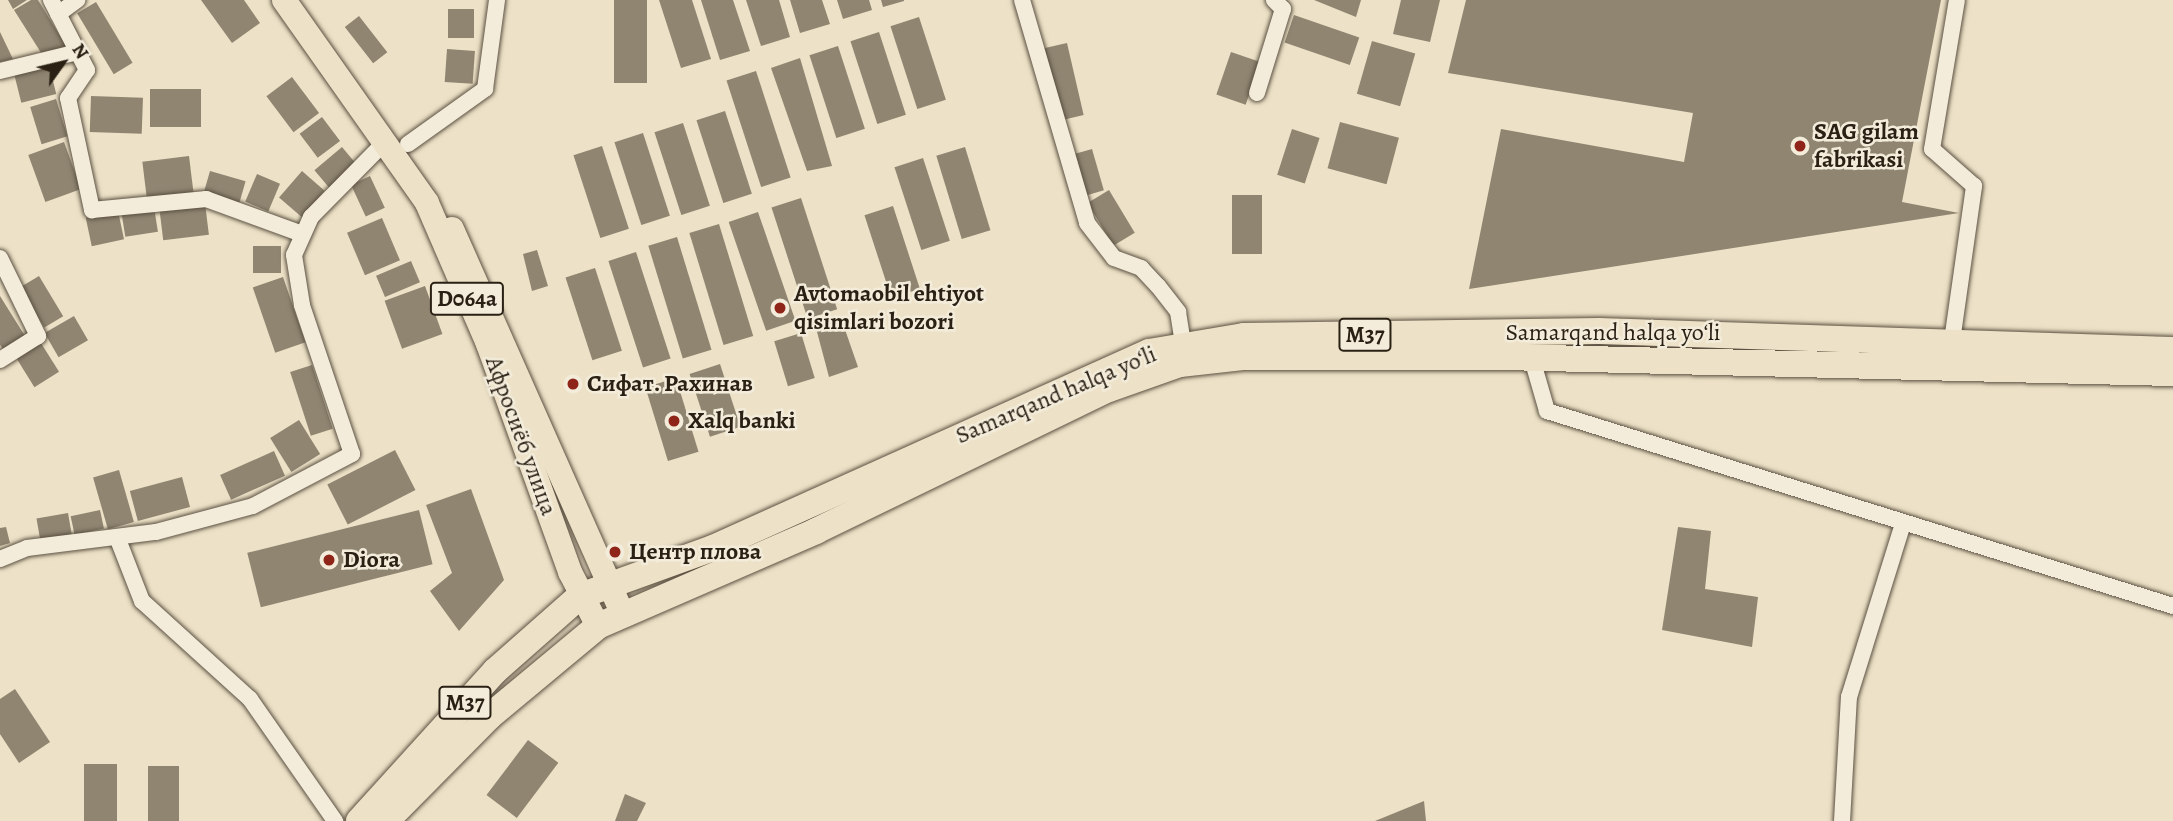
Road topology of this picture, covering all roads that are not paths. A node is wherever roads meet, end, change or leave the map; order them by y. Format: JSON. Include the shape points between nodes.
{"nodes":[{"id":1,"x":77,"y":0,"type":"edge"},
{"id":2,"x":284,"y":0,"type":"edge"},
{"id":3,"x":303,"y":0,"type":"edge"},
{"id":4,"x":497,"y":0,"type":"edge"},
{"id":5,"x":1022,"y":0,"type":"edge"},
{"id":6,"x":1274,"y":0,"type":"edge"},
{"id":7,"x":1957,"y":0,"type":"edge"},
{"id":8,"x":55,"y":7,"type":"edge"},
{"id":9,"x":78,"y":52,"type":"junction"},
{"id":10,"x":0,"y":71,"type":"edge"},
{"id":11,"x":1257,"y":93,"type":"dead end"},
{"id":12,"x":397,"y":143,"type":"junction"},
{"id":13,"x":302,"y":234,"type":"junction"},
{"id":14,"x":0,"y":258,"type":"edge"},
{"id":15,"x":1952,"y":341,"type":"junction"},
{"id":16,"x":1183,"y":344,"type":"junction"},
{"id":17,"x":1504,"y":345,"type":"junction"},
{"id":18,"x":2173,"y":350,"type":"edge"},
{"id":19,"x":1532,"y":359,"type":"junction"},
{"id":20,"x":0,"y":360,"type":"edge"},
{"id":21,"x":2173,"y":373,"type":"edge"},
{"id":22,"x":1903,"y":524,"type":"junction"},
{"id":23,"x":117,"y":537,"type":"junction"},
{"id":24,"x":0,"y":559,"type":"edge"},
{"id":25,"x":606,"y":583,"type":"junction"},
{"id":26,"x":580,"y":596,"type":"junction"},
{"id":27,"x":2173,"y":606,"type":"edge"},
{"id":28,"x":621,"y":612,"type":"junction"},
{"id":29,"x":598,"y":626,"type":"junction"},
{"id":30,"x":335,"y":821,"type":"edge"},
{"id":31,"x":359,"y":821,"type":"edge"},
{"id":32,"x":386,"y":821,"type":"edge"},
{"id":33,"x":1842,"y":821,"type":"edge"}],
"edges":[{"from":1,"to":8,"type":"street"},
{"from":2,"to":12,"type":"main road","name":"Афросиёб улица","number":"D064a"},
{"from":3,"to":12,"type":"main road","name":"Афросиёб улица","number":"D064a"},
{"from":4,"to":12,"type":"street","via":[[485,89]]},
{"from":5,"to":16,"type":"street","via":[[1087,222],[1114,258],[1141,268],[1158,286],[1178,312]]},
{"from":6,"to":11,"type":"street","via":[[1283,9]]},
{"from":7,"to":15,"type":"street","via":[[1932,149],[1974,186]]},
{"from":8,"to":9,"type":"street"},
{"from":9,"to":10,"type":"street"},
{"from":9,"to":13,"type":"street","via":[[87,70],[68,99],[92,210],[206,199]]},
{"from":12,"to":13,"type":"street","via":[[311,217]]},
{"from":12,"to":25,"type":"main road","name":"Афросиёб улица","number":"D064a","via":[[471,264]]},
{"from":12,"to":26,"type":"main road","name":"Афросиёб улица","number":"D064a","via":[[488,344]]},
{"from":13,"to":23,"type":"street","via":[[294,255],[302,305],[352,454],[253,506]]},
{"from":14,"to":20,"type":"street","via":[[37,336]]},
{"from":15,"to":17,"type":"highway","name":"Samarqand halqa yoʻli","number":"M37"},
{"from":15,"to":18,"type":"highway","name":"Samarqand halqa yoʻli","number":"M37"},
{"from":16,"to":17,"type":"highway","name":"Samarqand halqa yoʻli","number":"M37"},
{"from":16,"to":25,"type":"highway","name":"Samarqand halqa yoʻli","number":"M37","via":[[1113,366],[674,564]]},
{"from":17,"to":19,"type":"highway","name":"Samarqand halqa yoʻli","number":"M37"},
{"from":17,"to":28,"type":"highway","name":"Samarqand halqa yoʻli","number":"M37","via":[[1180,364],[1109,389],[816,531]]},
{"from":19,"to":21,"type":"highway","name":"Samarqand halqa yoʻli","number":"M37"},
{"from":19,"to":22,"type":"street","via":[[1546,411]]},
{"from":22,"to":27,"type":"street"},
{"from":22,"to":33,"type":"street","via":[[1849,697]]},
{"from":23,"to":24,"type":"street","via":[[27,548]]},
{"from":23,"to":30,"type":"street","via":[[142,601],[250,699]]},
{"from":25,"to":26,"type":"highway","name":"Samarqand halqa yoʻli","number":"M37"},
{"from":25,"to":28,"type":"main road","name":"Афросиёб улица","number":"D064a"},
{"from":26,"to":29,"type":"main road","name":"Афросиёб улица","number":"D064a"},
{"from":26,"to":31,"type":"highway","name":"Samarqand halqa yoʻli","number":"M37","via":[[495,671]]},
{"from":28,"to":29,"type":"highway","name":"Samarqand halqa yoʻli","number":"M37"},
{"from":29,"to":32,"type":"highway","name":"Samarqand halqa yoʻli","number":"M37","via":[[489,716]]}]}
